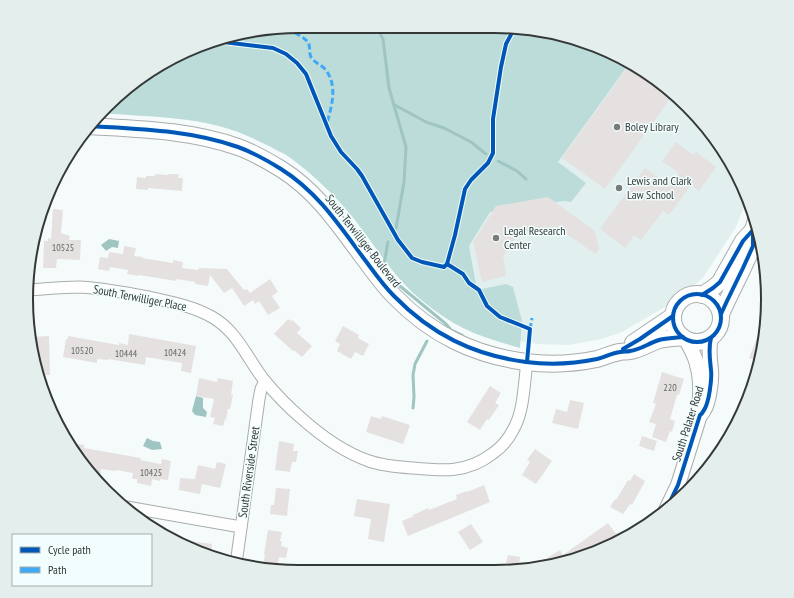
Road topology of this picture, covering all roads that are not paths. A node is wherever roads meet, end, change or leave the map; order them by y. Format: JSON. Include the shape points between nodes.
{"nodes":[{"id":1,"x":97,"y":127,"type":"edge"},
{"id":2,"x":752,"y":228,"type":"edge"},
{"id":3,"x":753,"y":236,"type":"edge"},
{"id":4,"x":34,"y":290,"type":"edge"},
{"id":5,"x":702,"y":295,"type":"junction"},
{"id":6,"x":721,"y":314,"type":"junction"},
{"id":7,"x":673,"y":316,"type":"junction"},
{"id":8,"x":711,"y":338,"type":"junction"},
{"id":9,"x":685,"y":339,"type":"junction"},
{"id":10,"x":620,"y":352,"type":"junction"},
{"id":11,"x":527,"y":362,"type":"junction"},
{"id":12,"x":265,"y":380,"type":"junction"},
{"id":13,"x":700,"y":415,"type":"junction"},
{"id":14,"x":672,"y":497,"type":"edge"},
{"id":15,"x":135,"y":508,"type":"edge"},
{"id":16,"x":241,"y":527,"type":"junction"},
{"id":17,"x":237,"y":558,"type":"edge"}],
"edges":[{"from":1,"to":11,"type":"main road","name":"South Terwilliger Boulevard","via":[[206,137],[239,147],[263,159],[281,169],[315,196],[389,290],[410,312],[439,333],[472,349]]},
{"from":2,"to":5,"type":"main road","name":"South Terwilliger Boulevard","via":[[720,282]]},
{"from":3,"to":6,"type":"main road","name":"South Terwilliger Boulevard","via":[[753,246]]},
{"from":4,"to":12,"type":"street","name":"South Terwilliger Place","via":[[67,287],[106,290],[170,302],[204,312],[229,330]]},
{"from":5,"to":6,"type":"main road","via":[[712,298],[717,303]]},
{"from":5,"to":7,"type":"main road","name":"South Terwilliger Boulevard","via":[[687,296],[678,304]]},
{"from":6,"to":8,"type":"main road","name":"South Terwilliger Boulevard","via":[[720,326]]},
{"from":7,"to":9,"type":"main road","via":[[678,333]]},
{"from":7,"to":10,"type":"main road","name":"South Terwilliger Boulevard"},
{"from":8,"to":9,"type":"main road","name":"South Terwilliger Boulevard","via":[[701,342]]},
{"from":8,"to":13,"type":"street","name":"South Palater Road","via":[[709,351],[712,377],[705,409]]},
{"from":9,"to":10,"type":"main road","name":"South Terwilliger Boulevard","via":[[659,340],[630,352]]},
{"from":9,"to":13,"type":"street","name":"South Palater Road","via":[[699,370]]},
{"from":10,"to":11,"type":"main road","name":"South Terwilliger Boulevard","via":[[563,364]]},
{"from":11,"to":12,"type":"street","name":"South Terwilliger Place","via":[[520,414],[508,438],[498,450],[480,462],[449,470],[384,465],[354,454],[330,441],[303,420]]},
{"from":12,"to":16,"type":"street","name":"South Riverside Street","via":[[259,399]]},
{"from":13,"to":14,"type":"street","name":"South Palater Road"},
{"from":15,"to":16,"type":"street"},
{"from":16,"to":17,"type":"street","name":"South Riverside Street"}]}
